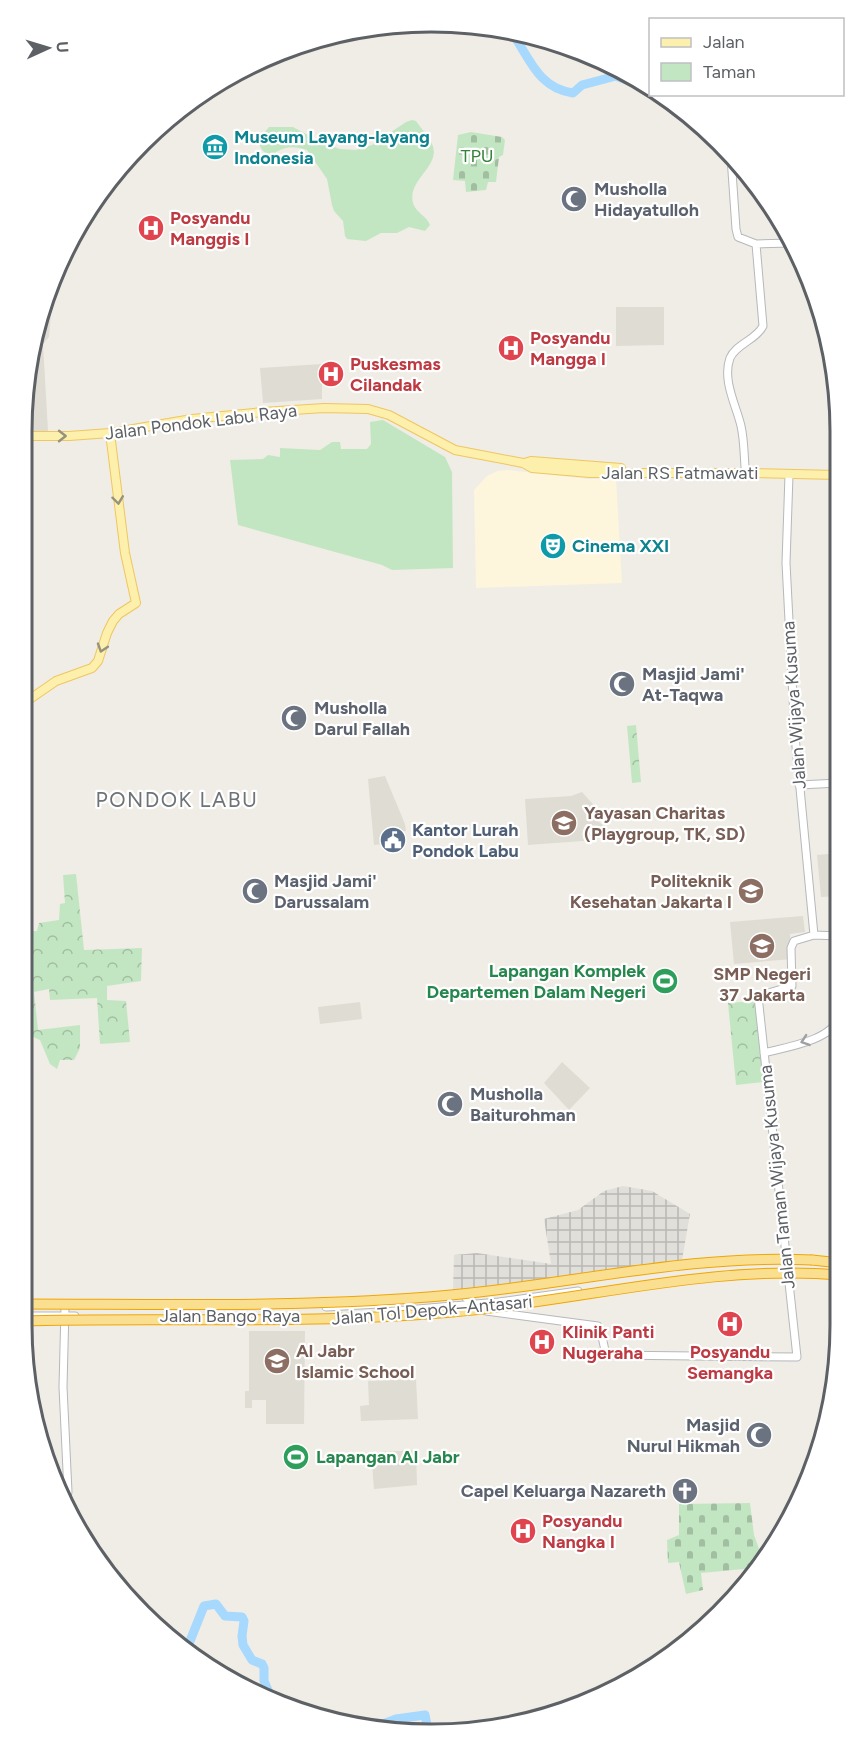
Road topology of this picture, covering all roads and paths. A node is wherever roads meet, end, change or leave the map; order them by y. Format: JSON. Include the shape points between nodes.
{"nodes":[{"id":1,"x":732,"y":169,"type":"edge"},
{"id":2,"x":783,"y":243,"type":"edge"},
{"id":3,"x":756,"y":244,"type":"junction"},
{"id":4,"x":32,"y":436,"type":"edge"},
{"id":5,"x":108,"y":436,"type":"junction"},
{"id":6,"x":443,"y":445,"type":"joint"},
{"id":7,"x":523,"y":464,"type":"junction"},
{"id":8,"x":745,"y":467,"type":"junction"},
{"id":9,"x":830,"y":472,"type":"edge"},
{"id":10,"x":830,"y":473,"type":"edge"},
{"id":11,"x":789,"y":475,"type":"junction"},
{"id":12,"x":32,"y":698,"type":"edge"},
{"id":13,"x":830,"y":783,"type":"edge"},
{"id":14,"x":799,"y":785,"type":"junction"},
{"id":15,"x":814,"y":935,"type":"junction"},
{"id":16,"x":830,"y":936,"type":"edge"},
{"id":17,"x":830,"y":1031,"type":"edge"},
{"id":18,"x":764,"y":1053,"type":"junction"},
{"id":19,"x":786,"y":1261,"type":"junction"},
{"id":20,"x":830,"y":1262,"type":"edge"},
{"id":21,"x":787,"y":1269,"type":"junction"},
{"id":22,"x":830,"y":1274,"type":"edge"},
{"id":23,"x":503,"y":1293,"type":"junction"},
{"id":24,"x":466,"y":1298,"type":"junction"},
{"id":25,"x":499,"y":1302,"type":"junction"},
{"id":26,"x":475,"y":1304,"type":"junction"},
{"id":27,"x":32,"y":1307,"type":"edge"},
{"id":28,"x":32,"y":1308,"type":"edge"},
{"id":29,"x":65,"y":1312,"type":"junction"},
{"id":30,"x":143,"y":1312,"type":"junction"},
{"id":31,"x":503,"y":1313,"type":"junction"},
{"id":32,"x":32,"y":1315,"type":"edge"},
{"id":33,"x":32,"y":1320,"type":"edge"},
{"id":34,"x":797,"y":1357,"type":"joint"},
{"id":35,"x":68,"y":1491,"type":"edge"}],
"edges":[{"from":1,"to":3,"type":"street","via":[[737,235]]},
{"from":2,"to":3,"type":"street"},
{"from":3,"to":8,"type":"street","via":[[763,326],[733,353],[728,371]]},
{"from":4,"to":5,"type":"main road","name":"Jalan Pondok Labu Raya","one_way":true},
{"from":5,"to":6,"type":"main road","name":"Jalan Pondok Labu Raya","via":[[228,415],[345,408],[382,412]]},
{"from":5,"to":12,"type":"main road","one_way":true,"via":[[136,603],[113,621],[92,668],[56,681]]},
{"from":6,"to":7,"type":"main road","name":"Jalan RS Fatmawati"},
{"from":7,"to":8,"type":"main road","name":"Jalan RS Fatmawati","via":[[531,461],[676,470]]},
{"from":7,"to":11,"type":"main road","name":"Jalan RS Fatmawati","via":[[579,472]]},
{"from":8,"to":9,"type":"main road","name":"Jalan RS Fatmawati"},
{"from":10,"to":11,"type":"main road","name":"Jalan RS Fatmawati"},
{"from":11,"to":14,"type":"street","name":"Jalan Wijaya Kusuma","via":[[787,584]]},
{"from":13,"to":14,"type":"street"},
{"from":14,"to":15,"type":"street","name":"Jalan Wijaya Kusuma"},
{"from":15,"to":16,"type":"street"},
{"from":15,"to":18,"type":"street","name":"Jalan Taman Wijaya Kusuma","via":[[792,944],[792,986],[758,996]]},
{"from":17,"to":18,"type":"street","one_way":true},
{"from":18,"to":19,"type":"street","name":"Jalan Taman Wijaya Kusuma"},
{"from":19,"to":21,"type":"street","name":"Jalan Taman Wijaya Kusuma"},
{"from":19,"to":23,"type":"street","name":"Jalan Bango Raya","via":[[687,1267]]},
{"from":20,"to":30,"type":"highway","name":"Jalan Tol Depok–Antasari","bridge":true,"via":[[766,1258],[710,1262],[489,1291],[355,1303]]},
{"from":21,"to":25,"type":"street","name":"Jalan Bango Raya","via":[[699,1275]]},
{"from":21,"to":34,"type":"street","name":"Jalan Taman Wijaya Kusuma"},
{"from":22,"to":30,"type":"highway","name":"Jalan Tol Depok–Antasari","bridge":true,"via":[[743,1273],[681,1279],[442,1313],[304,1320]]},
{"from":23,"to":24,"type":"street","name":"Jalan Bango Raya"},
{"from":23,"to":25,"type":"street"},
{"from":24,"to":26,"type":"street","name":"Jalan Bango Raya"},
{"from":24,"to":30,"type":"street","name":"Jalan Bango Raya","via":[[345,1307]]},
{"from":25,"to":26,"type":"street","name":"Jalan Bango Raya"},
{"from":25,"to":31,"type":"street","via":[[498,1309]]},
{"from":26,"to":30,"type":"street","name":"Jalan Bango Raya","via":[[357,1314]]},
{"from":26,"to":31,"type":"street","name":"Jalan Bango Raya","via":[[486,1311]]},
{"from":27,"to":30,"type":"highway","name":"Jalan Tol Depok–Antasari","bridge":true},
{"from":28,"to":29,"type":"street","name":"Jalan Bango Raya"},
{"from":29,"to":30,"type":"street","name":"Jalan Bango Raya"},
{"from":29,"to":32,"type":"street","name":"Jalan Bango Raya"},
{"from":29,"to":35,"type":"street","via":[[63,1387]]},
{"from":30,"to":33,"type":"highway","name":"Jalan Tol Depok–Antasari","bridge":true},
{"from":31,"to":34,"type":"street","name":"Jalan Bango Raya","via":[[598,1326],[606,1355]]}]}
